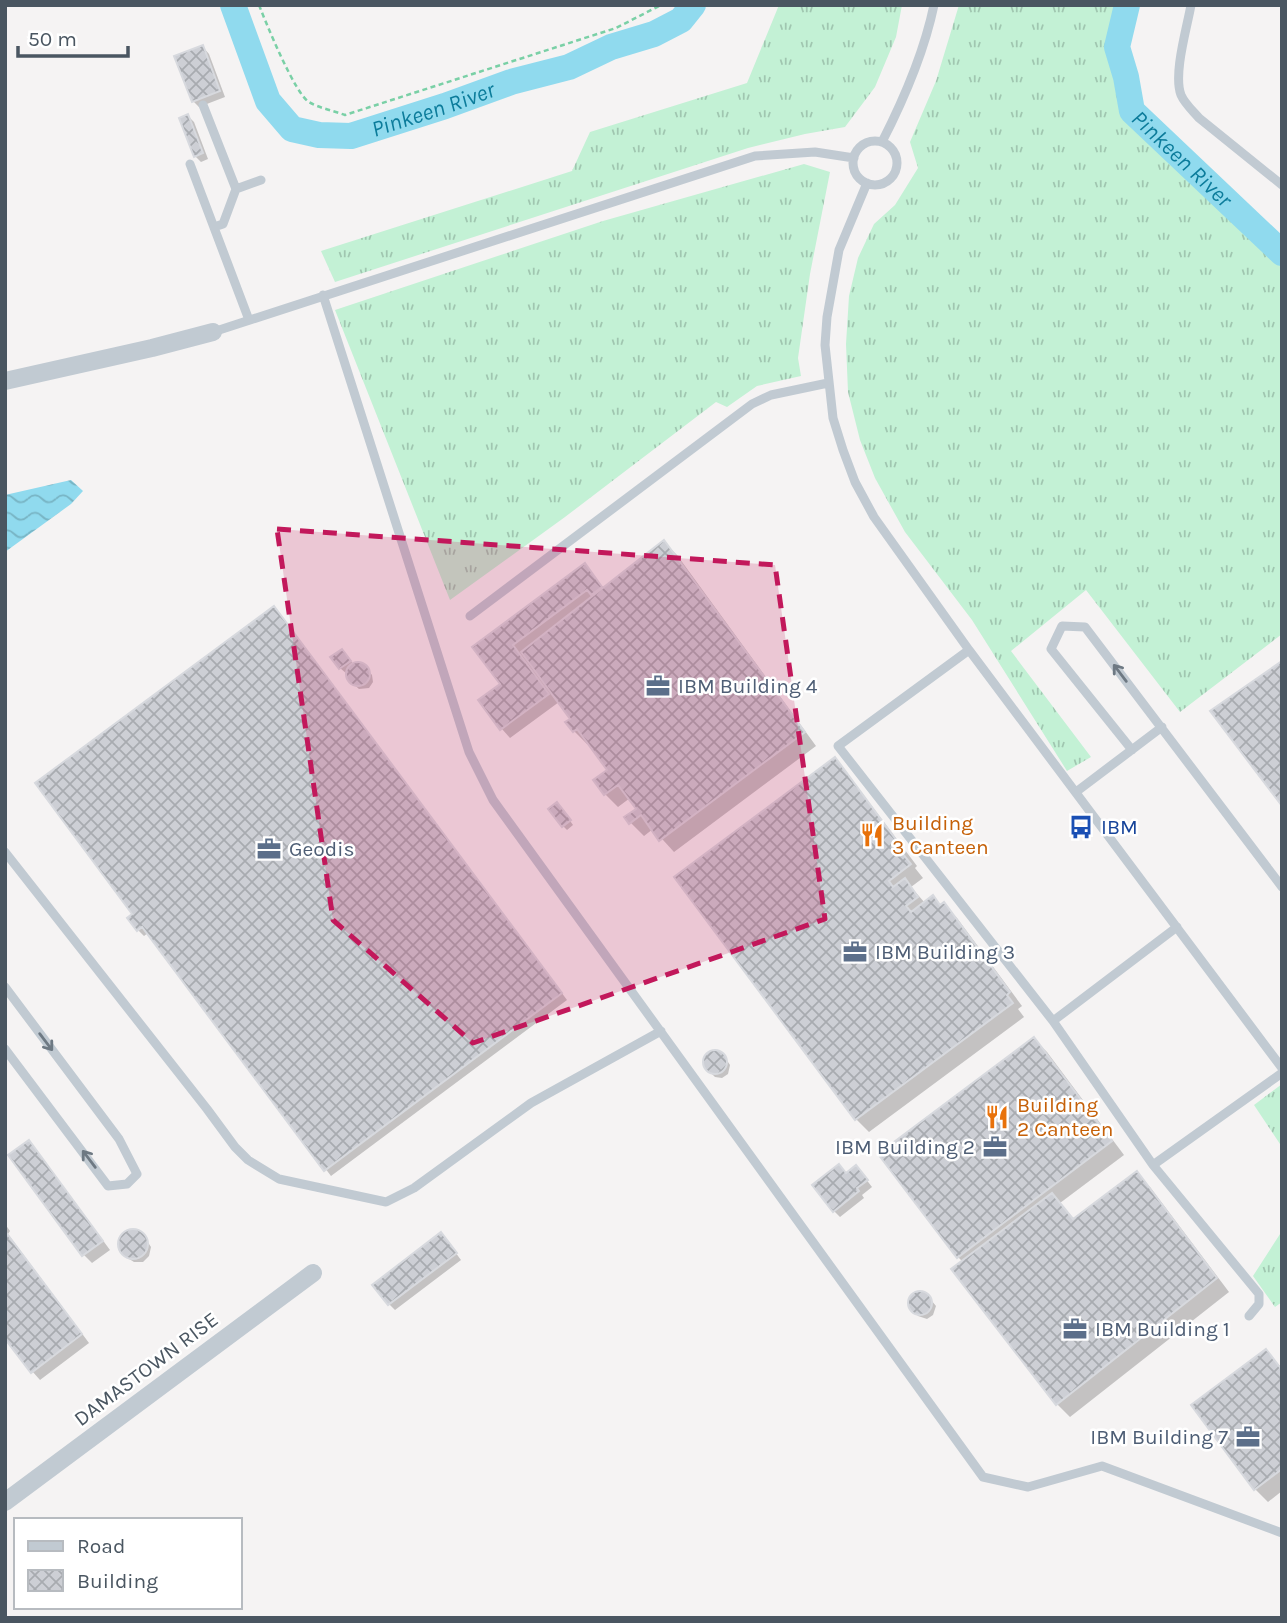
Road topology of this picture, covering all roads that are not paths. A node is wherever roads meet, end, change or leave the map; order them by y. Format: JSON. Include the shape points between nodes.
{"nodes":[{"id":1,"x":934,"y":5,"type":"edge"},
{"id":2,"x":1191,"y":5,"type":"edge"},
{"id":3,"x":203,"y":105,"type":"dead end"},
{"id":4,"x":882,"y":142,"type":"junction"},
{"id":5,"x":854,"y":158,"type":"junction"},
{"id":6,"x":190,"y":164,"type":"dead end"},
{"id":7,"x":261,"y":180,"type":"dead end"},
{"id":8,"x":867,"y":183,"type":"junction"},
{"id":9,"x":1282,"y":185,"type":"edge"},
{"id":10,"x":236,"y":188,"type":"junction"},
{"id":11,"x":214,"y":227,"type":"junction"},
{"id":12,"x":323,"y":295,"type":"junction"},
{"id":13,"x":249,"y":320,"type":"junction"},
{"id":14,"x":213,"y":332,"type":"joint"},
{"id":15,"x":5,"y":381,"type":"edge"},
{"id":16,"x":828,"y":383,"type":"junction"},
{"id":17,"x":470,"y":616,"type":"dead end"},
{"id":18,"x":969,"y":649,"type":"junction"},
{"id":19,"x":1162,"y":727,"type":"junction"},
{"id":20,"x":1132,"y":750,"type":"junction"},
{"id":21,"x":1076,"y":792,"type":"junction"},
{"id":22,"x":5,"y":852,"type":"edge"},
{"id":23,"x":1282,"y":887,"type":"edge"},
{"id":24,"x":1177,"y":927,"type":"junction"},
{"id":25,"x":5,"y":987,"type":"edge"},
{"id":26,"x":1053,"y":1021,"type":"junction"},
{"id":27,"x":661,"y":1031,"type":"junction"},
{"id":28,"x":5,"y":1049,"type":"edge"},
{"id":29,"x":1282,"y":1070,"type":"edge"},
{"id":30,"x":1153,"y":1165,"type":"junction"},
{"id":31,"x":313,"y":1273,"type":"dead end"},
{"id":32,"x":1249,"y":1316,"type":"dead end"},
{"id":33,"x":5,"y":1502,"type":"edge"},
{"id":34,"x":1282,"y":1533,"type":"edge"}],
"edges":[{"from":1,"to":4,"type":"lane","via":[[904,99]]},
{"from":2,"to":9,"type":"lane","via":[[1179,69],[1181,94],[1199,118]]},
{"from":3,"to":10,"type":"lane"},
{"from":4,"to":5,"type":"lane","via":[[867,142]]},
{"from":4,"to":8,"type":"lane","via":[[896,156],[895,170],[881,184]]},
{"from":5,"to":8,"type":"lane","via":[[856,173]]},
{"from":5,"to":12,"type":"lane","via":[[815,152],[755,156]]},
{"from":6,"to":11,"type":"lane"},
{"from":7,"to":10,"type":"lane"},
{"from":8,"to":16,"type":"lane","via":[[839,250],[825,336]]},
{"from":10,"to":11,"type":"lane","via":[[223,224]]},
{"from":11,"to":13,"type":"lane"},
{"from":12,"to":13,"type":"lane"},
{"from":12,"to":27,"type":"lane","via":[[469,752],[493,800]]},
{"from":13,"to":14,"type":"lane"},
{"from":14,"to":15,"type":"street"},
{"from":16,"to":17,"type":"lane","via":[[771,395],[752,404]]},
{"from":16,"to":18,"type":"lane","via":[[833,418],[855,482],[874,517]]},
{"from":18,"to":21,"type":"lane"},
{"from":18,"to":26,"type":"lane","via":[[838,746]]},
{"from":19,"to":20,"type":"lane"},
{"from":19,"to":20,"type":"lane","one_way":true,"via":[[1085,627],[1062,626],[1051,649]]},
{"from":19,"to":23,"type":"lane"},
{"from":20,"to":21,"type":"lane"},
{"from":21,"to":24,"type":"lane"},
{"from":22,"to":27,"type":"lane","via":[[234,1147],[279,1179],[386,1202],[414,1188],[531,1103]]},
{"from":24,"to":26,"type":"lane"},
{"from":24,"to":29,"type":"lane"},
{"from":25,"to":28,"type":"lane","one_way":true,"via":[[119,1139],[137,1174],[127,1184],[108,1186]]},
{"from":26,"to":30,"type":"lane"},
{"from":27,"to":34,"type":"lane","via":[[984,1477],[1028,1487],[1102,1466]]},
{"from":29,"to":30,"type":"lane"},
{"from":30,"to":32,"type":"lane","via":[[1259,1294],[1259,1304]]},
{"from":31,"to":33,"type":"street","name":"DAMASTOWN RISE"}]}
